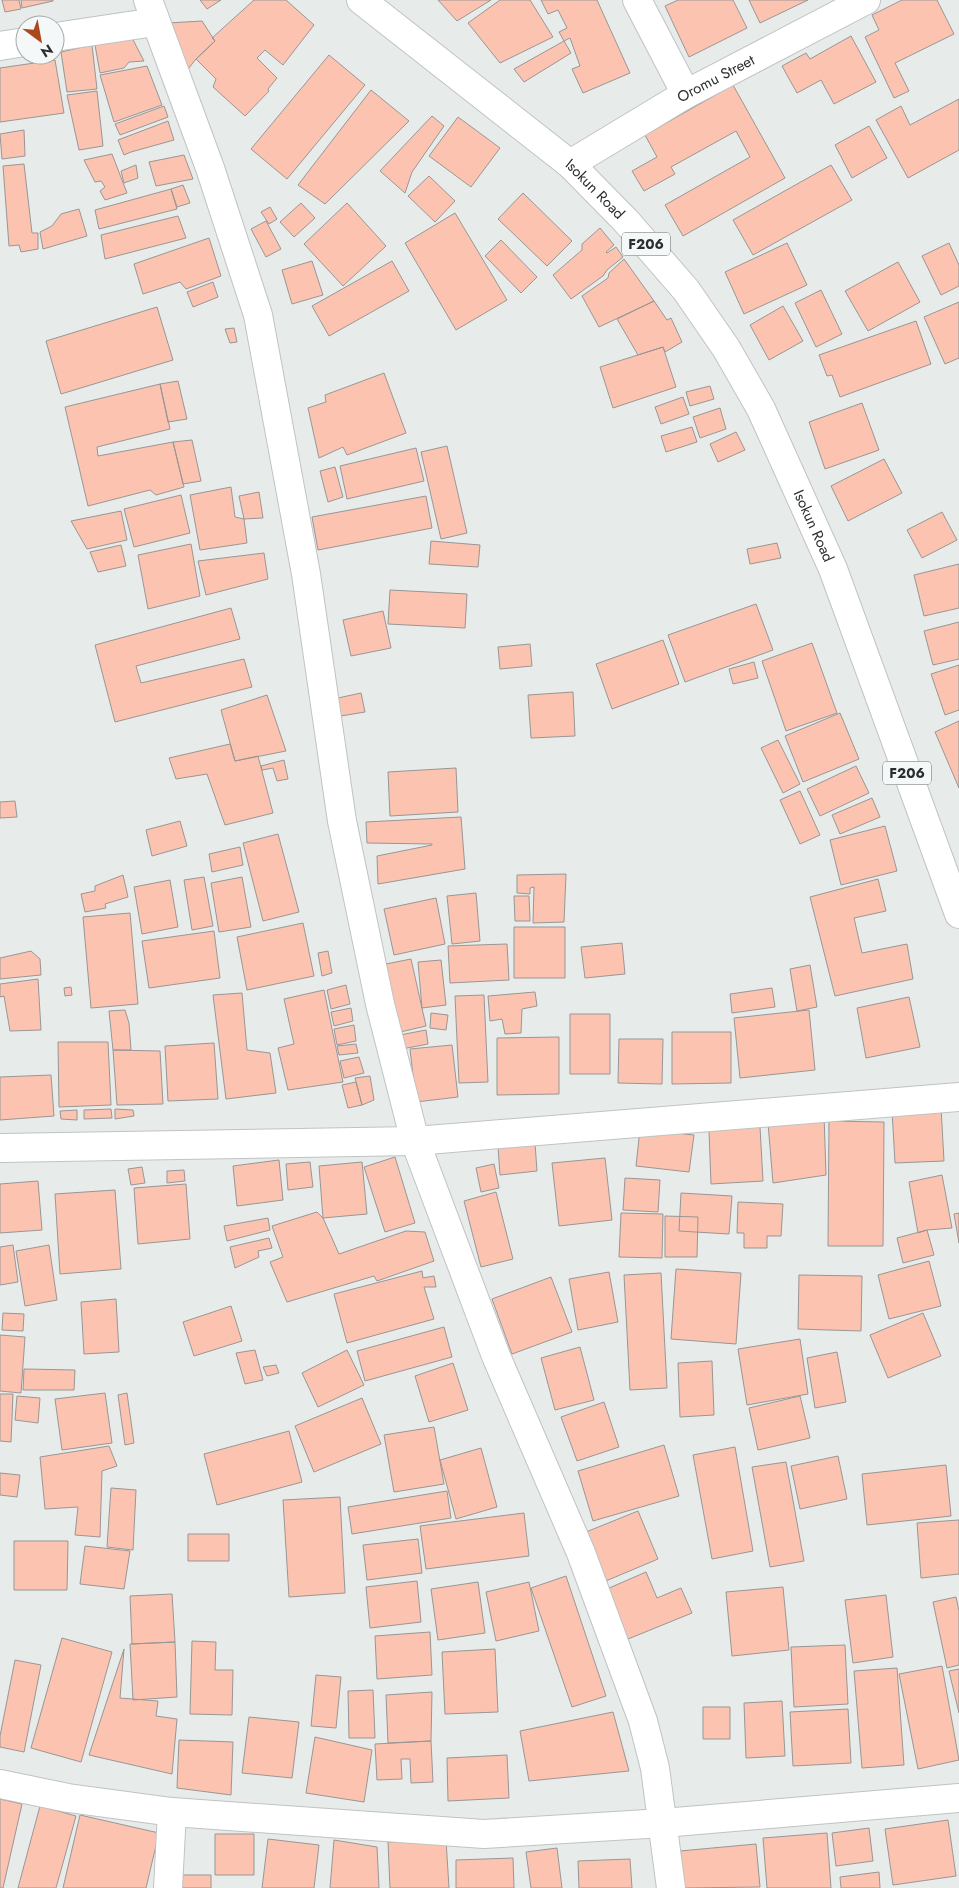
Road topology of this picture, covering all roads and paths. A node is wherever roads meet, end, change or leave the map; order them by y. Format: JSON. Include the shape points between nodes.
{"nodes":[{"id":1,"x":361,"y":0,"type":"edge"},
{"id":2,"x":637,"y":0,"type":"edge"},
{"id":3,"x":866,"y":0,"type":"edge"},
{"id":4,"x":151,"y":11,"type":"edge"},
{"id":5,"x":65,"y":35,"type":"edge"},
{"id":6,"x":15,"y":44,"type":"edge"},
{"id":7,"x":0,"y":46,"type":"edge"},
{"id":8,"x":686,"y":94,"type":"junction"},
{"id":9,"x":570,"y":164,"type":"junction"},
{"id":10,"x":959,"y":914,"type":"edge"},
{"id":11,"x":959,"y":1097,"type":"edge"},
{"id":12,"x":415,"y":1140,"type":"junction"},
{"id":13,"x":0,"y":1148,"type":"edge"},
{"id":14,"x":0,"y":1784,"type":"edge"},
{"id":15,"x":959,"y":1798,"type":"edge"},
{"id":16,"x":172,"y":1812,"type":"junction"},
{"id":17,"x":663,"y":1823,"type":"junction"},
{"id":18,"x":168,"y":1888,"type":"edge"},
{"id":19,"x":671,"y":1888,"type":"edge"}],
"edges":[{"from":1,"to":9,"type":"street","name":"Isokun Road","number":"F206"},
{"from":2,"to":8,"type":"street"},
{"from":3,"to":8,"type":"street","name":"Oromu Street"},
{"from":4,"to":5,"type":"street"},
{"from":4,"to":12,"type":"street","via":[[210,168],[258,315],[306,574],[342,821],[380,1004]]},
{"from":6,"to":7,"type":"street"},
{"from":8,"to":9,"type":"street","name":"Oromu Street"},
{"from":9,"to":10,"type":"street","name":"Isokun Road","number":"F206","via":[[626,220],[686,290],[726,348],[761,409],[833,568]]},
{"from":11,"to":12,"type":"street"},
{"from":12,"to":13,"type":"street"},
{"from":12,"to":17,"type":"street","via":[[496,1356],[581,1553],[639,1712],[655,1768]]},
{"from":14,"to":16,"type":"street","via":[[68,1798]]},
{"from":15,"to":17,"type":"street"},
{"from":16,"to":17,"type":"street","via":[[484,1834]]},
{"from":16,"to":18,"type":"street"},
{"from":17,"to":19,"type":"street"}]}
